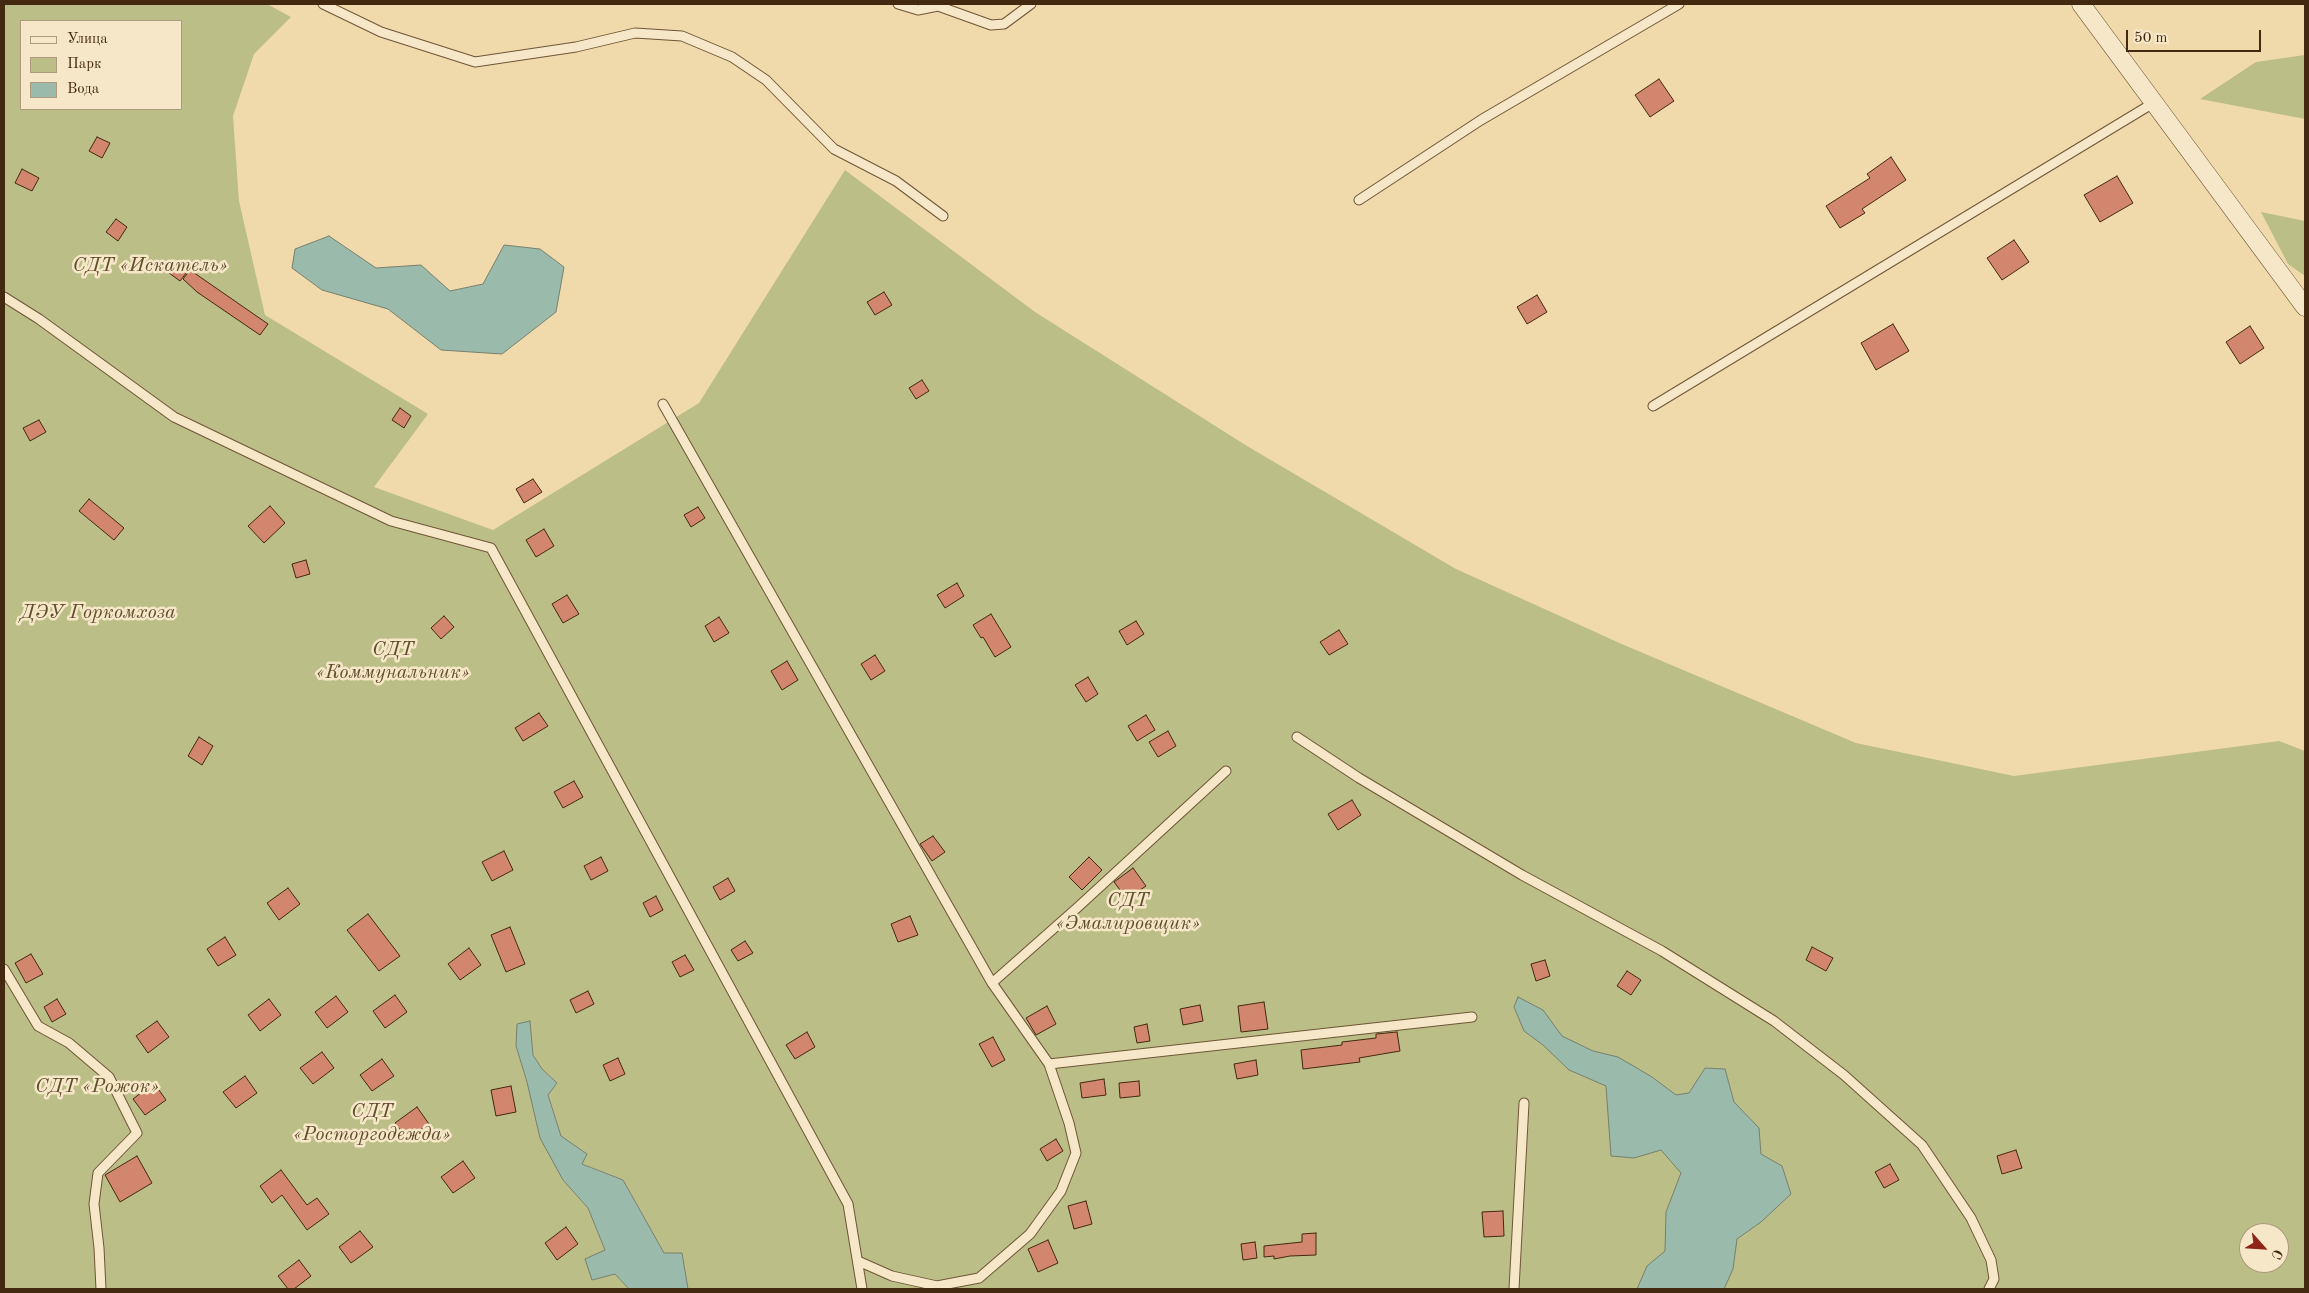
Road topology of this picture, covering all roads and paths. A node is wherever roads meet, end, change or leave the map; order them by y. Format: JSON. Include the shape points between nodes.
{"nodes":[{"id":1,"x":323,"y":4,"type":"edge"},
{"id":2,"x":898,"y":4,"type":"edge"},
{"id":3,"x":1031,"y":4,"type":"edge"},
{"id":4,"x":1679,"y":4,"type":"edge"},
{"id":5,"x":2081,"y":4,"type":"edge"},
{"id":6,"x":2155,"y":102,"type":"junction"},
{"id":7,"x":1360,"y":200,"type":"dead end"},
{"id":8,"x":943,"y":216,"type":"dead end"},
{"id":9,"x":4,"y":297,"type":"edge"},
{"id":10,"x":2305,"y":307,"type":"edge"},
{"id":11,"x":663,"y":404,"type":"dead end"},
{"id":12,"x":1653,"y":406,"type":"dead end"},
{"id":13,"x":1297,"y":737,"type":"dead end"},
{"id":14,"x":1226,"y":770,"type":"dead end"},
{"id":15,"x":4,"y":970,"type":"edge"},
{"id":16,"x":992,"y":983,"type":"junction"},
{"id":17,"x":1472,"y":1018,"type":"dead end"},
{"id":18,"x":1049,"y":1064,"type":"junction"},
{"id":19,"x":1524,"y":1103,"type":"dead end"},
{"id":20,"x":858,"y":1261,"type":"junction"},
{"id":21,"x":101,"y":1289,"type":"edge"},
{"id":22,"x":862,"y":1289,"type":"edge"},
{"id":23,"x":1514,"y":1289,"type":"edge"},
{"id":24,"x":1989,"y":1289,"type":"edge"}],
"edges":[{"from":1,"to":8,"type":"lane","via":[[381,32],[475,62],[576,47],[635,33],[682,36],[732,57],[766,80],[834,149],[896,182]]},
{"from":2,"to":3,"type":"lane","via":[[918,10],[938,6],[990,26],[1004,24]]},
{"from":4,"to":7,"type":"lane","via":[[1482,120]]},
{"from":5,"to":6,"type":"street"},
{"from":6,"to":10,"type":"street"},
{"from":6,"to":12,"type":"lane"},
{"from":9,"to":20,"type":"lane","via":[[174,417],[391,521],[491,548],[848,1204]]},
{"from":11,"to":16,"type":"lane"},
{"from":13,"to":24,"type":"lane","via":[[1359,778],[1522,875],[1662,951],[1774,1021],[1844,1075],[1922,1145],[1933,1161],[1971,1218],[1992,1260],[1994,1279]]},
{"from":14,"to":16,"type":"lane"},
{"from":15,"to":21,"type":"lane","via":[[38,1026],[69,1043],[109,1077],[137,1133],[98,1173],[94,1204]]},
{"from":16,"to":18,"type":"lane"},
{"from":17,"to":18,"type":"lane"},
{"from":18,"to":20,"type":"lane","via":[[1076,1153],[1061,1192],[1030,1234],[980,1278],[937,1286],[892,1276]]},
{"from":19,"to":23,"type":"lane"},
{"from":20,"to":22,"type":"lane"}]}
